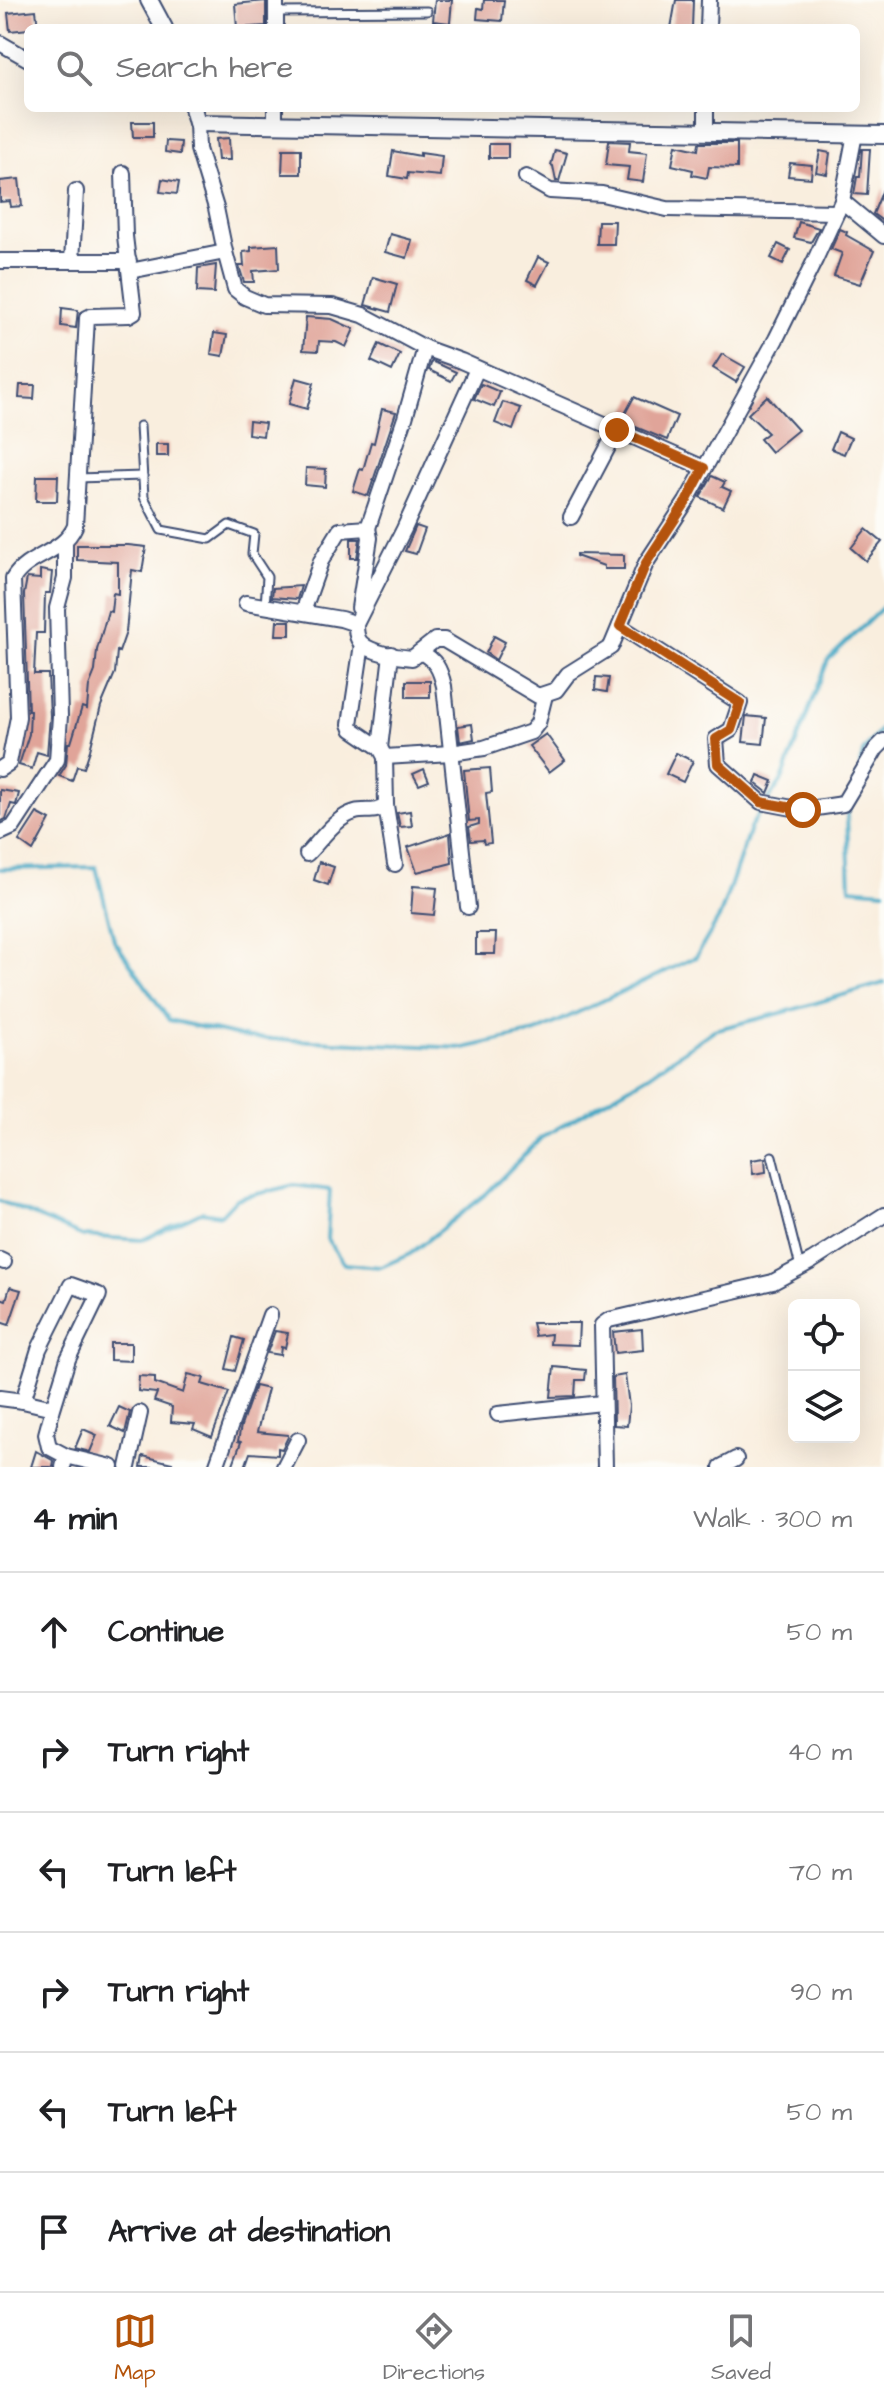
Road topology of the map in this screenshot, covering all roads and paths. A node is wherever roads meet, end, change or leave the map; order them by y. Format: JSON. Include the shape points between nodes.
{"nodes":[{"id":1,"x":149,"y":0,"type":"edge"},
{"id":2,"x":709,"y":0,"type":"edge"},
{"id":3,"x":276,"y":6,"type":"edge"},
{"id":4,"x":427,"y":11,"type":"dead end"},
{"id":5,"x":162,"y":24,"type":"edge"},
{"id":6,"x":708,"y":24,"type":"edge"},
{"id":7,"x":0,"y":43,"type":"edge"},
{"id":8,"x":24,"y":57,"type":"edge"},
{"id":9,"x":706,"y":112,"type":"edge"},
{"id":10,"x":195,"y":116,"type":"edge"},
{"id":11,"x":275,"y":116,"type":"edge"},
{"id":12,"x":706,"y":132,"type":"junction"},
{"id":13,"x":855,"y":134,"type":"junction"},
{"id":14,"x":884,"y":135,"type":"edge"},
{"id":15,"x":123,"y":173,"type":"dead end"},
{"id":16,"x":526,"y":177,"type":"dead end"},
{"id":17,"x":76,"y":191,"type":"dead end"},
{"id":18,"x":840,"y":207,"type":"junction"},
{"id":19,"x":884,"y":236,"type":"edge"},
{"id":20,"x":225,"y":252,"type":"junction"},
{"id":21,"x":0,"y":261,"type":"edge"},
{"id":22,"x":72,"y":261,"type":"junction"},
{"id":23,"x":129,"y":266,"type":"junction"},
{"id":24,"x":425,"y":348,"type":"junction"},
{"id":25,"x":477,"y":369,"type":"junction"},
{"id":26,"x":140,"y":426,"type":"dead end"},
{"id":27,"x":617,"y":430,"type":"junction"},
{"id":28,"x":704,"y":468,"type":"junction"},
{"id":29,"x":143,"y":476,"type":"junction"},
{"id":30,"x":77,"y":478,"type":"junction"},
{"id":31,"x":571,"y":517,"type":"dead end"},
{"id":32,"x":368,"y":528,"type":"junction"},
{"id":33,"x":65,"y":543,"type":"junction"},
{"id":34,"x":246,"y":603,"type":"dead end"},
{"id":35,"x":265,"y":606,"type":"junction"},
{"id":36,"x":303,"y":612,"type":"junction"},
{"id":37,"x":356,"y":624,"type":"junction"},
{"id":38,"x":620,"y":626,"type":"junction"},
{"id":39,"x":362,"y":644,"type":"junction"},
{"id":40,"x":420,"y":652,"type":"junction"},
{"id":41,"x":391,"y":654,"type":"junction"},
{"id":42,"x":545,"y":695,"type":"junction"},
{"id":43,"x":884,"y":741,"type":"edge"},
{"id":44,"x":383,"y":752,"type":"junction"},
{"id":45,"x":451,"y":753,"type":"junction"},
{"id":46,"x":0,"y":769,"type":"edge"},
{"id":47,"x":386,"y":805,"type":"junction"},
{"id":48,"x":0,"y":833,"type":"edge"},
{"id":49,"x":307,"y":854,"type":"dead end"},
{"id":50,"x":395,"y":864,"type":"dead end"},
{"id":51,"x":468,"y":907,"type":"dead end"},
{"id":52,"x":772,"y":1156,"type":"dead end"},
{"id":53,"x":884,"y":1215,"type":"edge"},
{"id":54,"x":801,"y":1267,"type":"junction"},
{"id":55,"x":270,"y":1315,"type":"dead end"},
{"id":56,"x":0,"y":1398,"type":"edge"},
{"id":57,"x":23,"y":1401,"type":"junction"},
{"id":58,"x":602,"y":1403,"type":"junction"},
{"id":59,"x":53,"y":1408,"type":"junction"},
{"id":60,"x":140,"y":1413,"type":"dead end"},
{"id":61,"x":498,"y":1414,"type":"dead end"},
{"id":62,"x":298,"y":1440,"type":"dead end"},
{"id":63,"x":736,"y":1459,"type":"dead end"},
{"id":64,"x":64,"y":1461,"type":"edge"},
{"id":65,"x":112,"y":1467,"type":"edge"},
{"id":66,"x":128,"y":1467,"type":"edge"},
{"id":67,"x":216,"y":1467,"type":"edge"},
{"id":68,"x":284,"y":1467,"type":"edge"},
{"id":69,"x":605,"y":1467,"type":"edge"},
{"id":70,"x":721,"y":1467,"type":"edge"}],
"edges":[{"from":1,"to":5,"type":"street"},
{"from":2,"to":6,"type":"street"},
{"from":3,"to":4,"type":"lane"},
{"from":7,"to":8,"type":"street"},
{"from":9,"to":12,"type":"street"},
{"from":10,"to":11,"type":"street"},
{"from":10,"to":20,"type":"street","via":[[198,149]]},
{"from":11,"to":12,"type":"street"},
{"from":12,"to":13,"type":"street"},
{"from":13,"to":14,"type":"street"},
{"from":13,"to":18,"type":"street"},
{"from":15,"to":23,"type":"street"},
{"from":16,"to":18,"type":"street","via":[[550,191],[602,194],[667,209]]},
{"from":17,"to":22,"type":"street"},
{"from":18,"to":19,"type":"street"},
{"from":18,"to":28,"type":"street","via":[[776,339]]},
{"from":20,"to":23,"type":"street"},
{"from":20,"to":24,"type":"street","via":[[235,289],[245,297],[264,305],[332,306]]},
{"from":21,"to":22,"type":"street"},
{"from":22,"to":23,"type":"street"},
{"from":23,"to":30,"type":"street","via":[[134,312],[87,318]]},
{"from":24,"to":25,"type":"street"},
{"from":24,"to":32,"type":"street"},
{"from":25,"to":27,"type":"street"},
{"from":25,"to":37,"type":"street"},
{"from":26,"to":29,"type":"lane"},
{"from":27,"to":28,"type":"street"},
{"from":27,"to":31,"type":"street"},
{"from":28,"to":38,"type":"street","via":[[646,563]]},
{"from":29,"to":30,"type":"lane"},
{"from":29,"to":35,"type":"lane","via":[[144,497],[161,530],[210,539],[229,525],[254,534],[252,554],[267,577]]},
{"from":30,"to":33,"type":"street","via":[[75,526]]},
{"from":32,"to":36,"type":"street","via":[[340,530],[321,561]]},
{"from":32,"to":37,"type":"street"},
{"from":33,"to":46,"type":"street","via":[[19,569],[13,579],[18,728],[9,763]]},
{"from":33,"to":48,"type":"street","via":[[65,578],[57,608],[57,760],[13,827]]},
{"from":34,"to":35,"type":"street"},
{"from":35,"to":36,"type":"street"},
{"from":36,"to":37,"type":"street"},
{"from":37,"to":39,"type":"street"},
{"from":38,"to":42,"type":"street","via":[[611,647]]},
{"from":38,"to":43,"type":"street","via":[[740,703],[731,730],[716,739],[718,764],[761,802],[803,810],[843,804]]},
{"from":39,"to":41,"type":"street"},
{"from":39,"to":44,"type":"street","via":[[350,724]]},
{"from":40,"to":41,"type":"street","via":[[412,658]]},
{"from":40,"to":42,"type":"street","via":[[435,640],[444,640],[525,690]]},
{"from":40,"to":45,"type":"street","via":[[439,668]]},
{"from":41,"to":44,"type":"street"},
{"from":42,"to":45,"type":"street","via":[[531,732]]},
{"from":44,"to":45,"type":"street"},
{"from":44,"to":47,"type":"street"},
{"from":45,"to":51,"type":"street"},
{"from":47,"to":49,"type":"street","via":[[339,821]]},
{"from":47,"to":50,"type":"street"},
{"from":52,"to":54,"type":"lane"},
{"from":53,"to":54,"type":"street"},
{"from":54,"to":58,"type":"street","via":[[773,1282],[609,1320],[602,1325]]},
{"from":55,"to":67,"type":"street"},
{"from":56,"to":57,"type":"street"},
{"from":57,"to":59,"type":"street"},
{"from":57,"to":59,"type":"street","via":[[39,1349],[71,1285],[99,1295],[68,1359]]},
{"from":58,"to":61,"type":"street"},
{"from":58,"to":69,"type":"street"},
{"from":59,"to":64,"type":"street","via":[[46,1434],[49,1447]]},
{"from":60,"to":66,"type":"street"},
{"from":62,"to":68,"type":"street"},
{"from":63,"to":70,"type":"street"},
{"from":64,"to":65,"type":"street"}]}
